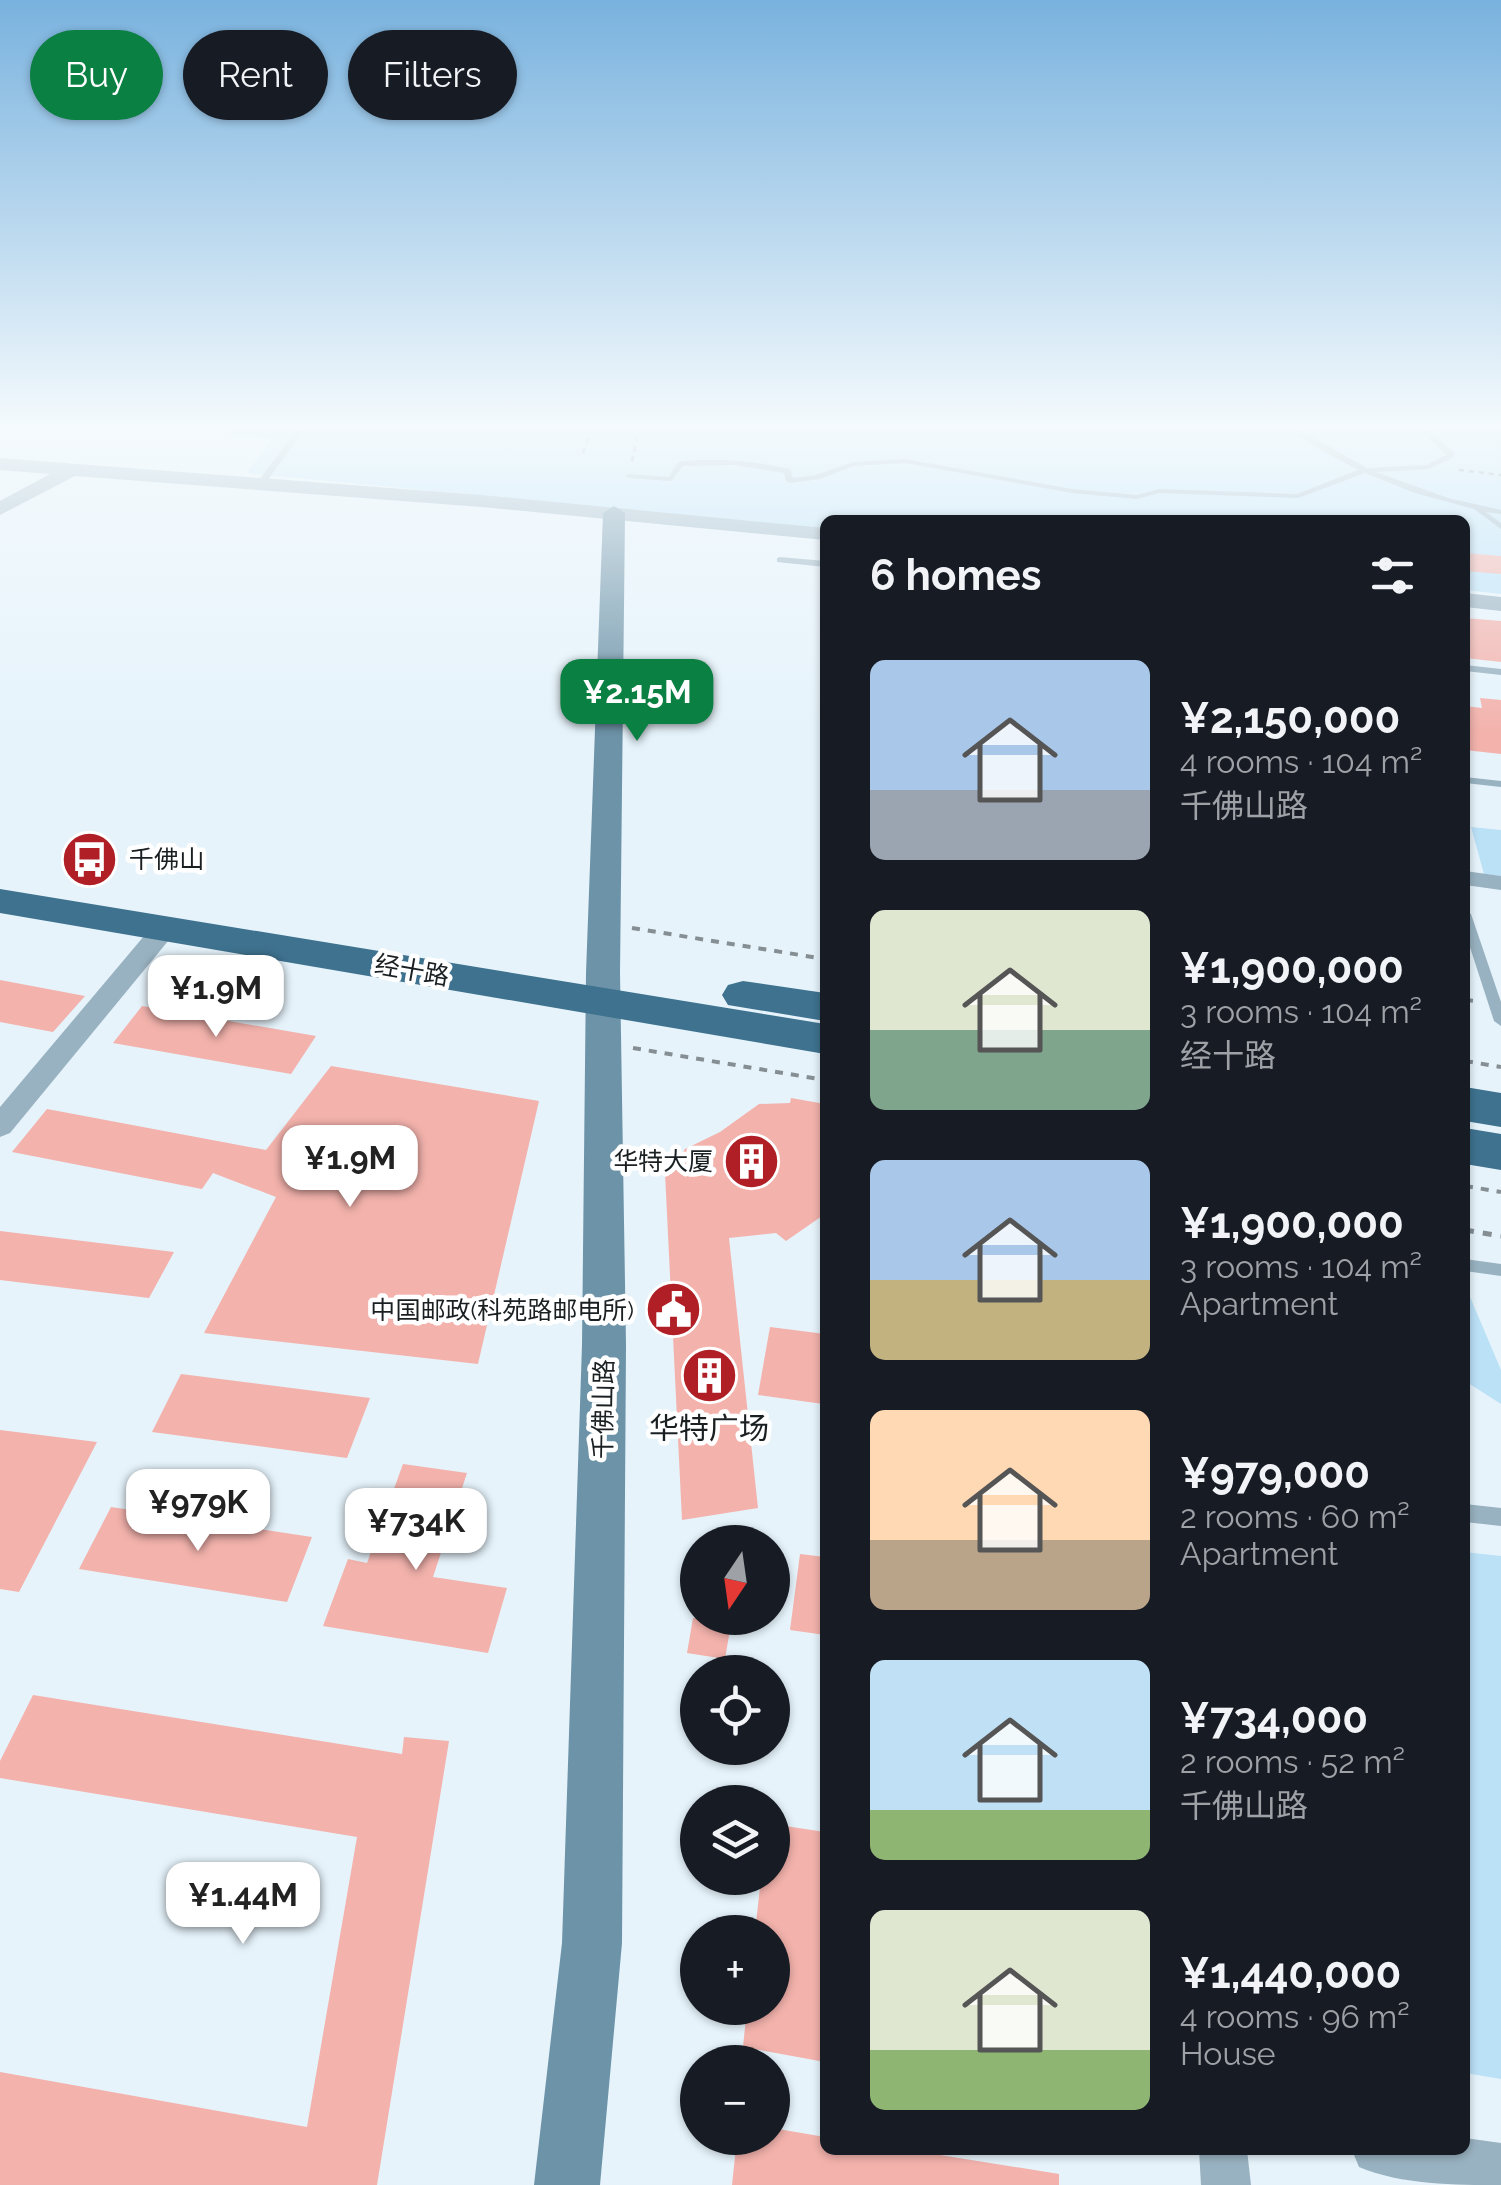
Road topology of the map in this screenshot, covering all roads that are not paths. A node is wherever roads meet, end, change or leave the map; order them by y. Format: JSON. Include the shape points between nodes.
{"nodes":[{"id":1,"x":614,"y":530,"type":"edge"},
{"id":2,"x":786,"y":530,"type":"edge"},
{"id":3,"x":820,"y":533,"type":"edge"},
{"id":4,"x":780,"y":560,"type":"dead end"},
{"id":5,"x":820,"y":564,"type":"edge"},
{"id":6,"x":1470,"y":601,"type":"edge"},
{"id":7,"x":1501,"y":604,"type":"edge"},
{"id":8,"x":1470,"y":669,"type":"edge"},
{"id":9,"x":1501,"y":672,"type":"edge"},
{"id":10,"x":1470,"y":781,"type":"edge"},
{"id":11,"x":1501,"y":784,"type":"edge"},
{"id":12,"x":0,"y":870,"type":"edge"},
{"id":13,"x":1470,"y":879,"type":"edge"},
{"id":14,"x":1501,"y":883,"type":"edge"},
{"id":15,"x":0,"y":901,"type":"edge"},
{"id":16,"x":164,"y":929,"type":"junction"},
{"id":17,"x":1470,"y":929,"type":"edge"},
{"id":18,"x":603,"y":1006,"type":"junction"},
{"id":19,"x":820,"y":1007,"type":"edge"},
{"id":20,"x":1501,"y":1022,"type":"edge"},
{"id":21,"x":820,"y":1038,"type":"edge"},
{"id":22,"x":1470,"y":1105,"type":"edge"},
{"id":23,"x":1501,"y":1110,"type":"edge"},
{"id":24,"x":0,"y":1126,"type":"edge"},
{"id":25,"x":1470,"y":1147,"type":"edge"},
{"id":26,"x":1501,"y":1152,"type":"edge"},
{"id":27,"x":1470,"y":1266,"type":"edge"},
{"id":28,"x":1501,"y":1270,"type":"edge"},
{"id":29,"x":1470,"y":1514,"type":"edge"},
{"id":30,"x":1501,"y":1517,"type":"edge"},
{"id":31,"x":1223,"y":2155,"type":"edge"},
{"id":32,"x":1413,"y":2155,"type":"edge"},
{"id":33,"x":1501,"y":2167,"type":"edge"},
{"id":34,"x":566,"y":2185,"type":"edge"},
{"id":35,"x":1226,"y":2185,"type":"edge"}],
"edges":[{"from":1,"to":18,"type":"main road","name":"千佛山路"},
{"from":2,"to":3,"type":"street"},
{"from":4,"to":5,"type":"lane"},
{"from":6,"to":7,"type":"street"},
{"from":8,"to":9,"type":"lane"},
{"from":10,"to":11,"type":"lane"},
{"from":12,"to":18,"type":"highway","name":"经十路"},
{"from":13,"to":14,"type":"street"},
{"from":15,"to":16,"type":"highway","name":"经十路"},
{"from":16,"to":18,"type":"highway","name":"经十路"},
{"from":16,"to":24,"type":"street"},
{"from":17,"to":20,"type":"lane"},
{"from":18,"to":19,"type":"highway","name":"经十路"},
{"from":18,"to":21,"type":"highway","name":"经十路"},
{"from":18,"to":34,"type":"main road","name":"千佛山路","via":[[592,1943]]},
{"from":22,"to":23,"type":"highway"},
{"from":25,"to":26,"type":"highway"},
{"from":27,"to":28,"type":"lane"},
{"from":29,"to":30,"type":"lane"},
{"from":31,"to":35,"type":"street"},
{"from":32,"to":33,"type":"street"}]}
